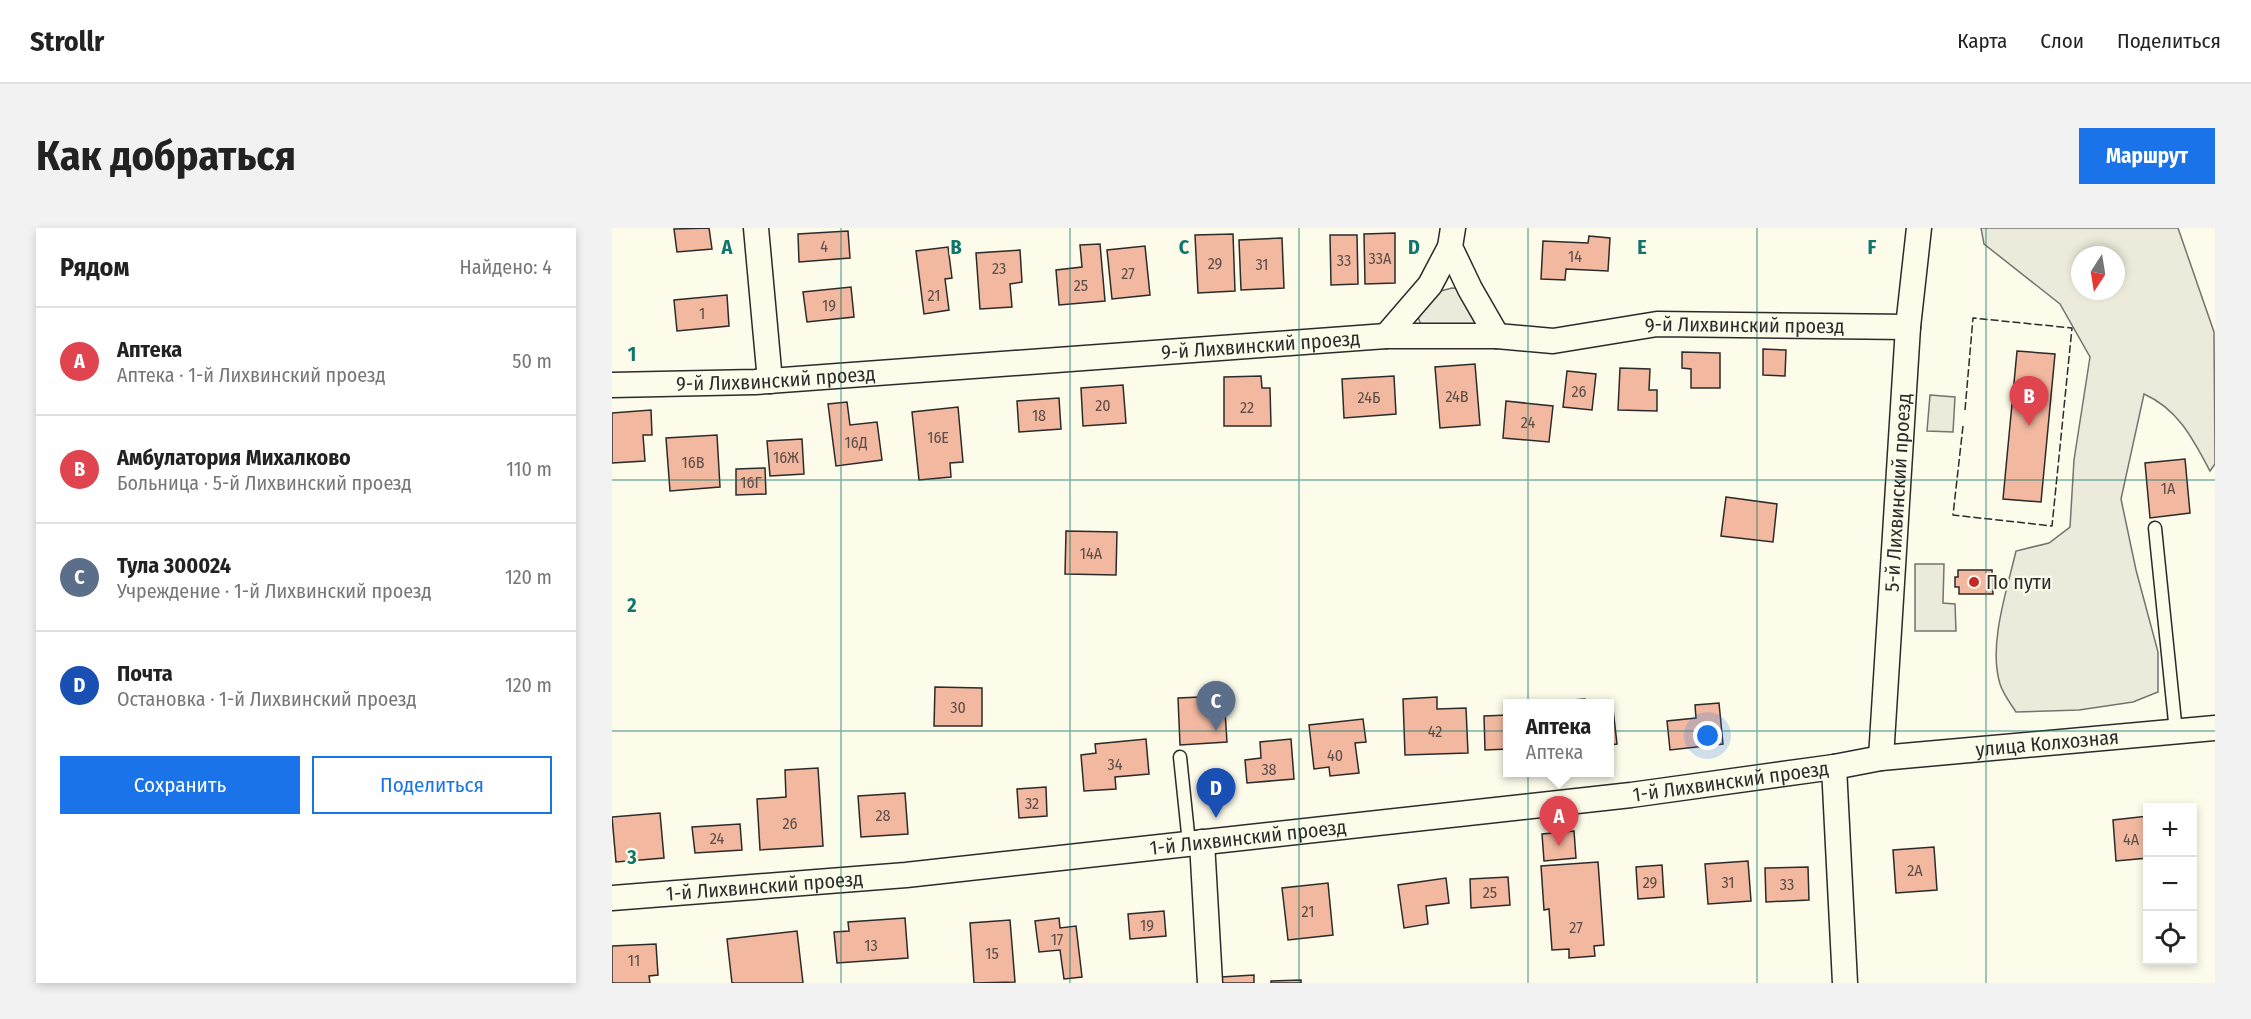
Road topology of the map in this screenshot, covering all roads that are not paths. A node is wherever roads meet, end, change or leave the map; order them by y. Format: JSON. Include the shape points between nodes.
{"nodes":[{"id":1,"x":756,"y":228,"type":"edge"},
{"id":2,"x":1918,"y":228,"type":"edge"},
{"id":3,"x":1452,"y":237,"type":"edge"},
{"id":4,"x":1908,"y":327,"type":"junction"},
{"id":5,"x":1386,"y":336,"type":"junction"},
{"id":6,"x":1497,"y":336,"type":"junction"},
{"id":7,"x":770,"y":381,"type":"junction"},
{"id":8,"x":612,"y":385,"type":"edge"},
{"id":9,"x":2155,"y":528,"type":"dead end"},
{"id":10,"x":2215,"y":728,"type":"edge"},
{"id":11,"x":2176,"y":732,"type":"junction"},
{"id":12,"x":1180,"y":757,"type":"dead end"},
{"id":13,"x":1881,"y":758,"type":"junction"},
{"id":14,"x":1834,"y":767,"type":"junction"},
{"id":15,"x":1196,"y":842,"type":"junction"},
{"id":16,"x":612,"y":898,"type":"edge"},
{"id":17,"x":1210,"y":983,"type":"edge"},
{"id":18,"x":1845,"y":983,"type":"edge"}],
"edges":[{"from":1,"to":7,"type":"street"},
{"from":2,"to":4,"type":"street","name":"5-й Лихвинский проезд"},
{"from":3,"to":5,"type":"street","via":[[1430,285]]},
{"from":3,"to":6,"type":"street","via":[[1470,289]]},
{"from":4,"to":6,"type":"street","name":"9-й Лихвинский проезд","via":[[1657,324],[1553,341]]},
{"from":4,"to":13,"type":"street","name":"5-й Лихвинский проезд"},
{"from":5,"to":6,"type":"street","name":"9-й Лихвинский проезд"},
{"from":5,"to":7,"type":"street","name":"9-й Лихвинский проезд"},
{"from":7,"to":8,"type":"street","name":"9-й Лихвинский проезд"},
{"from":9,"to":11,"type":"lane"},
{"from":10,"to":11,"type":"street","name":"улица Колхозная"},
{"from":11,"to":13,"type":"street","name":"улица Колхозная"},
{"from":12,"to":15,"type":"lane"},
{"from":13,"to":14,"type":"street","name":"1-й Лихвинский проезд"},
{"from":14,"to":15,"type":"street","name":"1-й Лихвинский проезд","via":[[1631,795]]},
{"from":14,"to":18,"type":"street"},
{"from":15,"to":16,"type":"street","name":"1-й Лихвинский проезд","via":[[906,874]]},
{"from":15,"to":17,"type":"street"}]}
